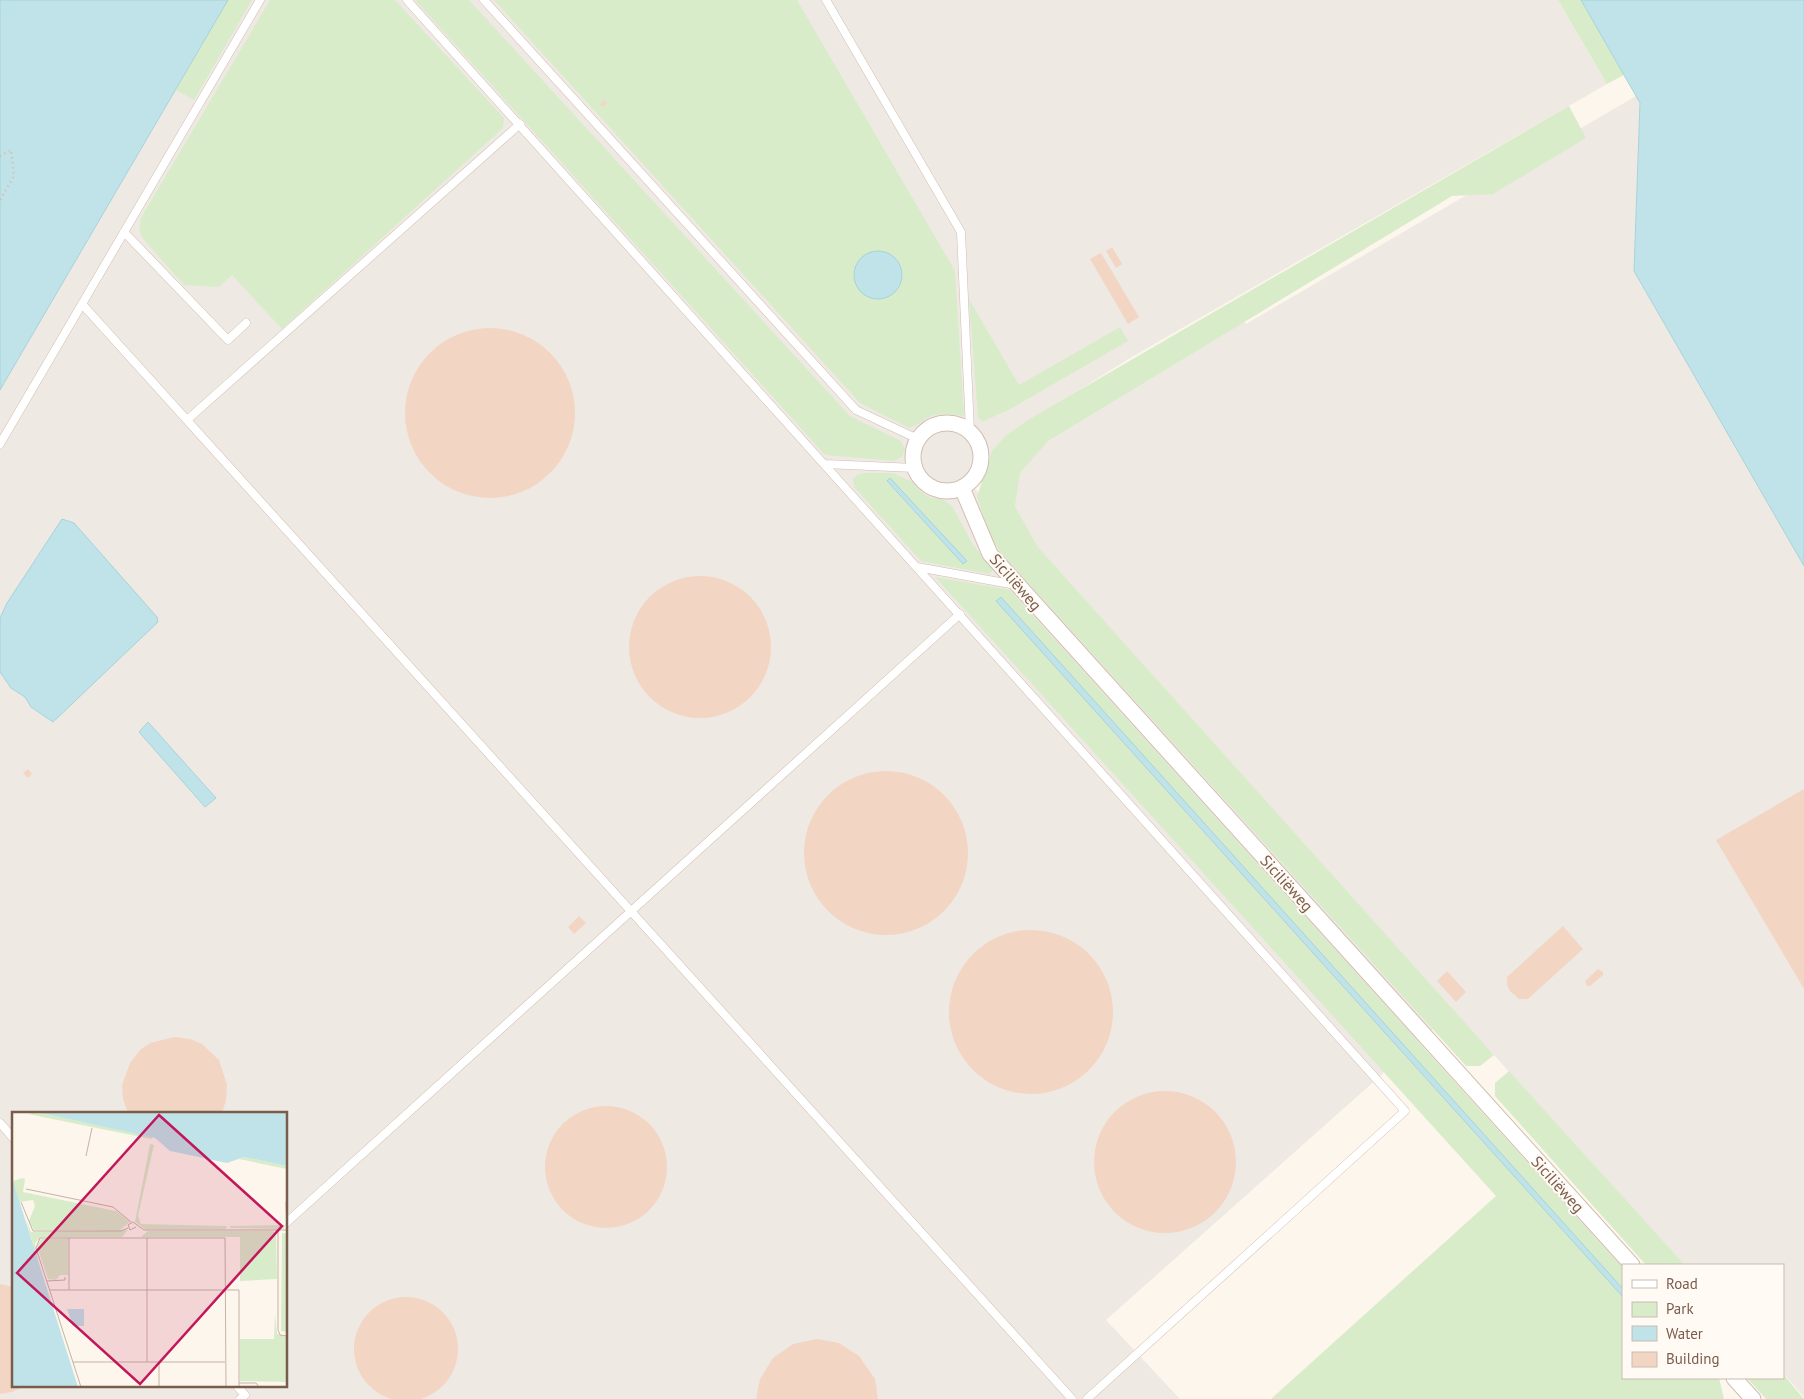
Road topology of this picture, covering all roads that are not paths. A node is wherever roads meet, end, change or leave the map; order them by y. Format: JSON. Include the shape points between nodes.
{"nodes":[{"id":1,"x":260,"y":0,"type":"edge"},
{"id":2,"x":407,"y":0,"type":"edge"},
{"id":3,"x":484,"y":0,"type":"edge"},
{"id":4,"x":826,"y":0,"type":"edge"},
{"id":5,"x":520,"y":124,"type":"junction"},
{"id":6,"x":124,"y":232,"type":"junction"},
{"id":7,"x":82,"y":304,"type":"junction"},
{"id":8,"x":246,"y":323,"type":"dead end"},
{"id":9,"x":187,"y":420,"type":"junction"},
{"id":10,"x":970,"y":431,"type":"junction"},
{"id":11,"x":918,"y":439,"type":"junction"},
{"id":12,"x":0,"y":444,"type":"edge"},
{"id":13,"x":825,"y":464,"type":"junction"},
{"id":14,"x":915,"y":468,"type":"junction"},
{"id":15,"x":962,"y":488,"type":"junction"},
{"id":16,"x":917,"y":567,"type":"junction"},
{"id":17,"x":1018,"y":585,"type":"junction"},
{"id":18,"x":960,"y":614,"type":"junction"},
{"id":19,"x":631,"y":912,"type":"junction"},
{"id":20,"x":0,"y":1123,"type":"edge"},
{"id":21,"x":12,"y":1136,"type":"edge"},
{"id":22,"x":288,"y":1221,"type":"edge"},
{"id":23,"x":1631,"y":1264,"type":"edge"},
{"id":24,"x":1735,"y":1379,"type":"edge"},
{"id":25,"x":237,"y":1386,"type":"edge"},
{"id":26,"x":244,"y":1398,"type":"edge"},
{"id":27,"x":1750,"y":1398,"type":"edge"},
{"id":28,"x":1072,"y":1399,"type":"edge"},
{"id":29,"x":1087,"y":1399,"type":"edge"}],
"edges":[{"from":1,"to":6,"type":"lane"},
{"from":2,"to":5,"type":"lane"},
{"from":3,"to":11,"type":"lane","via":[[856,410]]},
{"from":4,"to":10,"type":"lane","via":[[961,232]]},
{"from":5,"to":9,"type":"lane"},
{"from":5,"to":13,"type":"lane"},
{"from":6,"to":7,"type":"lane"},
{"from":6,"to":8,"type":"lane","via":[[228,340]]},
{"from":7,"to":9,"type":"lane"},
{"from":7,"to":12,"type":"lane"},
{"from":9,"to":19,"type":"lane"},
{"from":10,"to":11,"type":"street","via":[[952,422],[942,422],[924,431]]},
{"from":10,"to":15,"type":"street","via":[[978,440],[982,462],[975,477]]},
{"from":11,"to":14,"type":"street","via":[[914,448]]},
{"from":13,"to":14,"type":"lane"},
{"from":13,"to":16,"type":"lane"},
{"from":14,"to":15,"type":"street","via":[[934,489]]},
{"from":15,"to":17,"type":"street","name":"Siciliëweg","via":[[990,554]]},
{"from":16,"to":17,"type":"lane"},
{"from":16,"to":18,"type":"lane"},
{"from":17,"to":23,"type":"street","name":"Siciliëweg"},
{"from":18,"to":19,"type":"lane"},
{"from":18,"to":29,"type":"lane","via":[[1405,1111]]},
{"from":19,"to":22,"type":"lane"},
{"from":19,"to":28,"type":"lane"},
{"from":20,"to":21,"type":"lane"},
{"from":24,"to":27,"type":"street"},
{"from":25,"to":26,"type":"lane"}]}
